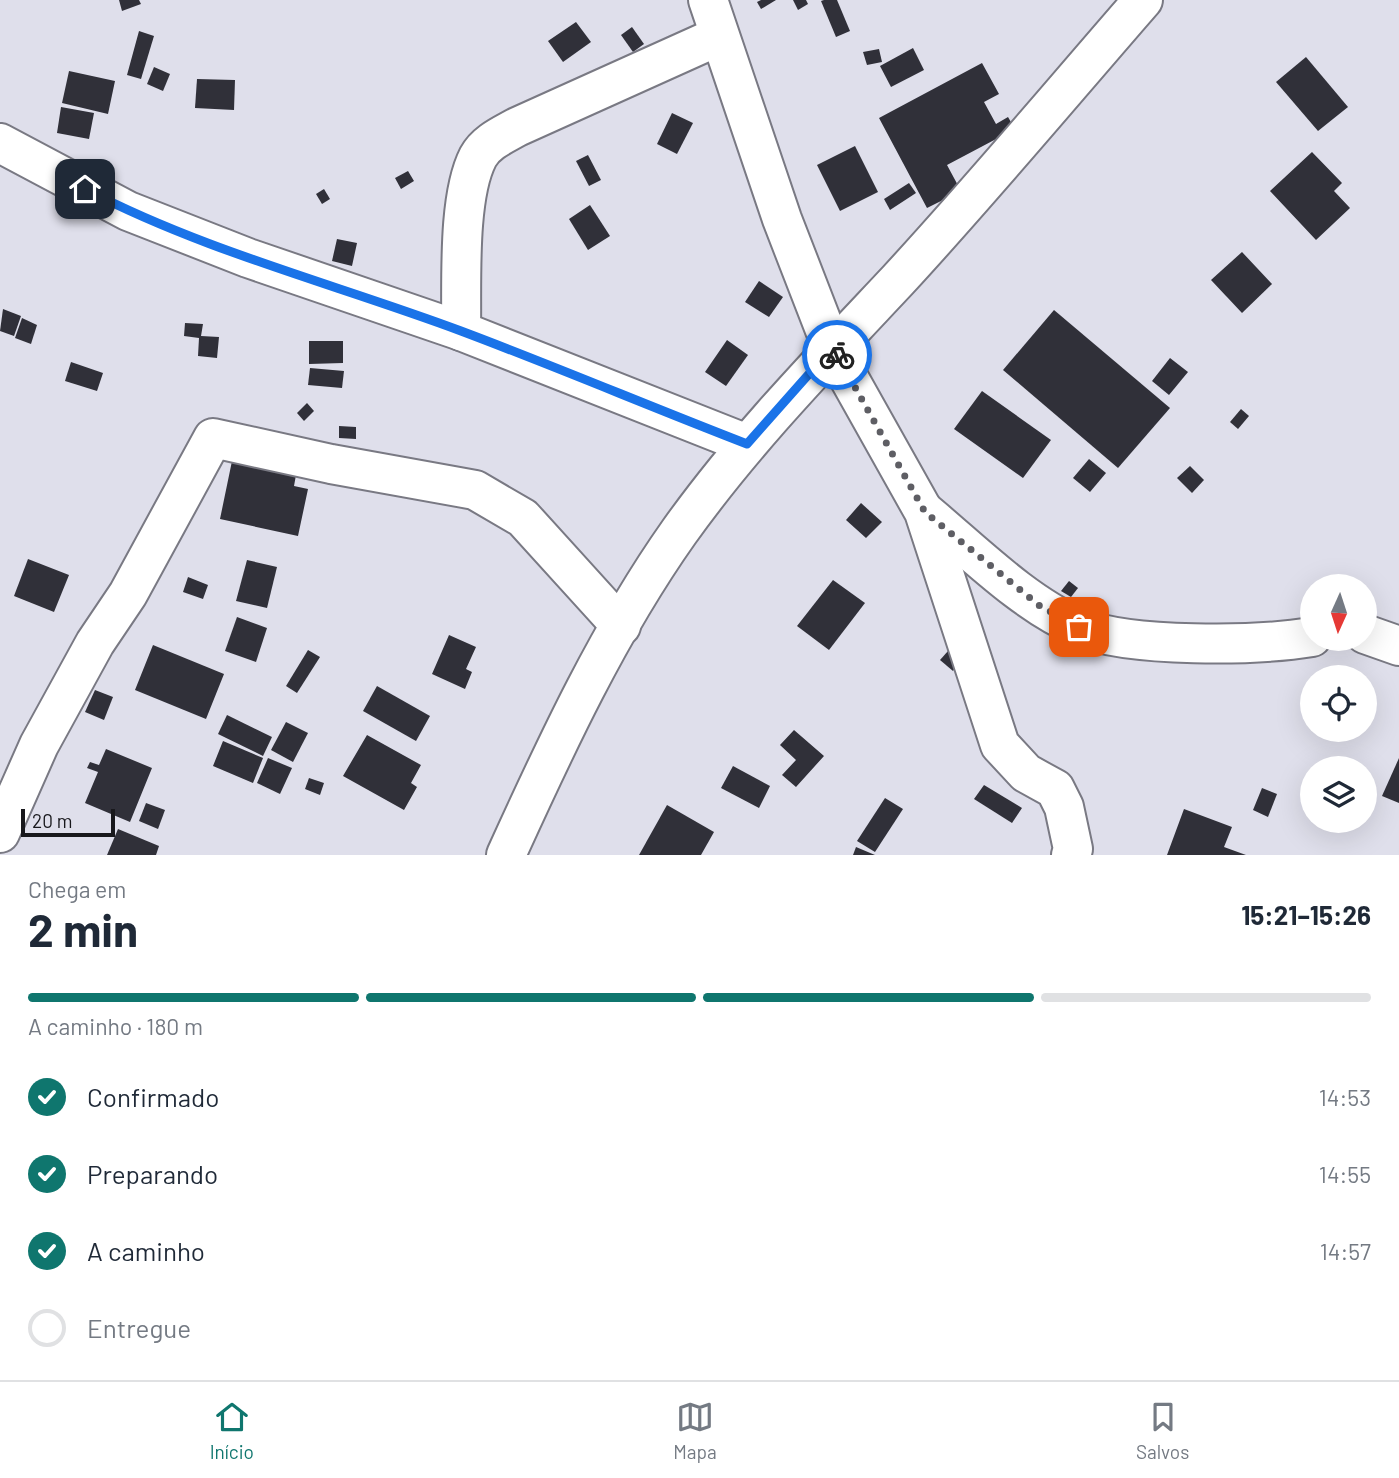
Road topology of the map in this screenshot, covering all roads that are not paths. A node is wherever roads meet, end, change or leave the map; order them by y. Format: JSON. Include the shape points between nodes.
{"nodes":[{"id":1,"x":1143,"y":0,"type":"edge"},
{"id":2,"x":714,"y":18,"type":"edge"},
{"id":3,"x":0,"y":143,"type":"edge"},
{"id":4,"x":461,"y":331,"type":"junction"},
{"id":5,"x":832,"y":348,"type":"junction"},
{"id":6,"x":747,"y":444,"type":"junction"},
{"id":7,"x":925,"y":512,"type":"junction"},
{"id":8,"x":621,"y":626,"type":"junction"},
{"id":9,"x":1377,"y":638,"type":"edge"},
{"id":10,"x":1300,"y":639,"type":"edge"},
{"id":11,"x":1399,"y":646,"type":"edge"},
{"id":12,"x":0,"y":833,"type":"edge"},
{"id":13,"x":506,"y":855,"type":"edge"},
{"id":14,"x":1071,"y":855,"type":"edge"}],
"edges":[{"from":1,"to":5,"type":"street","via":[[899,279]]},
{"from":2,"to":4,"type":"street","via":[[487,145],[468,184]]},
{"from":2,"to":5,"type":"street","via":[[782,219]]},
{"from":3,"to":4,"type":"street","via":[[128,211],[248,258]]},
{"from":4,"to":6,"type":"street"},
{"from":5,"to":6,"type":"street"},
{"from":5,"to":7,"type":"street"},
{"from":6,"to":8,"type":"street","via":[[678,534]]},
{"from":7,"to":10,"type":"street","via":[[1040,606],[1079,627],[1111,636],[1231,643]]},
{"from":7,"to":14,"type":"street","via":[[1000,746],[1026,773],[1055,789],[1064,807]]},
{"from":8,"to":12,"type":"street","via":[[523,518],[475,490],[213,438],[38,745]]},
{"from":8,"to":13,"type":"street","via":[[548,762]]},
{"from":9,"to":11,"type":"street"}]}
